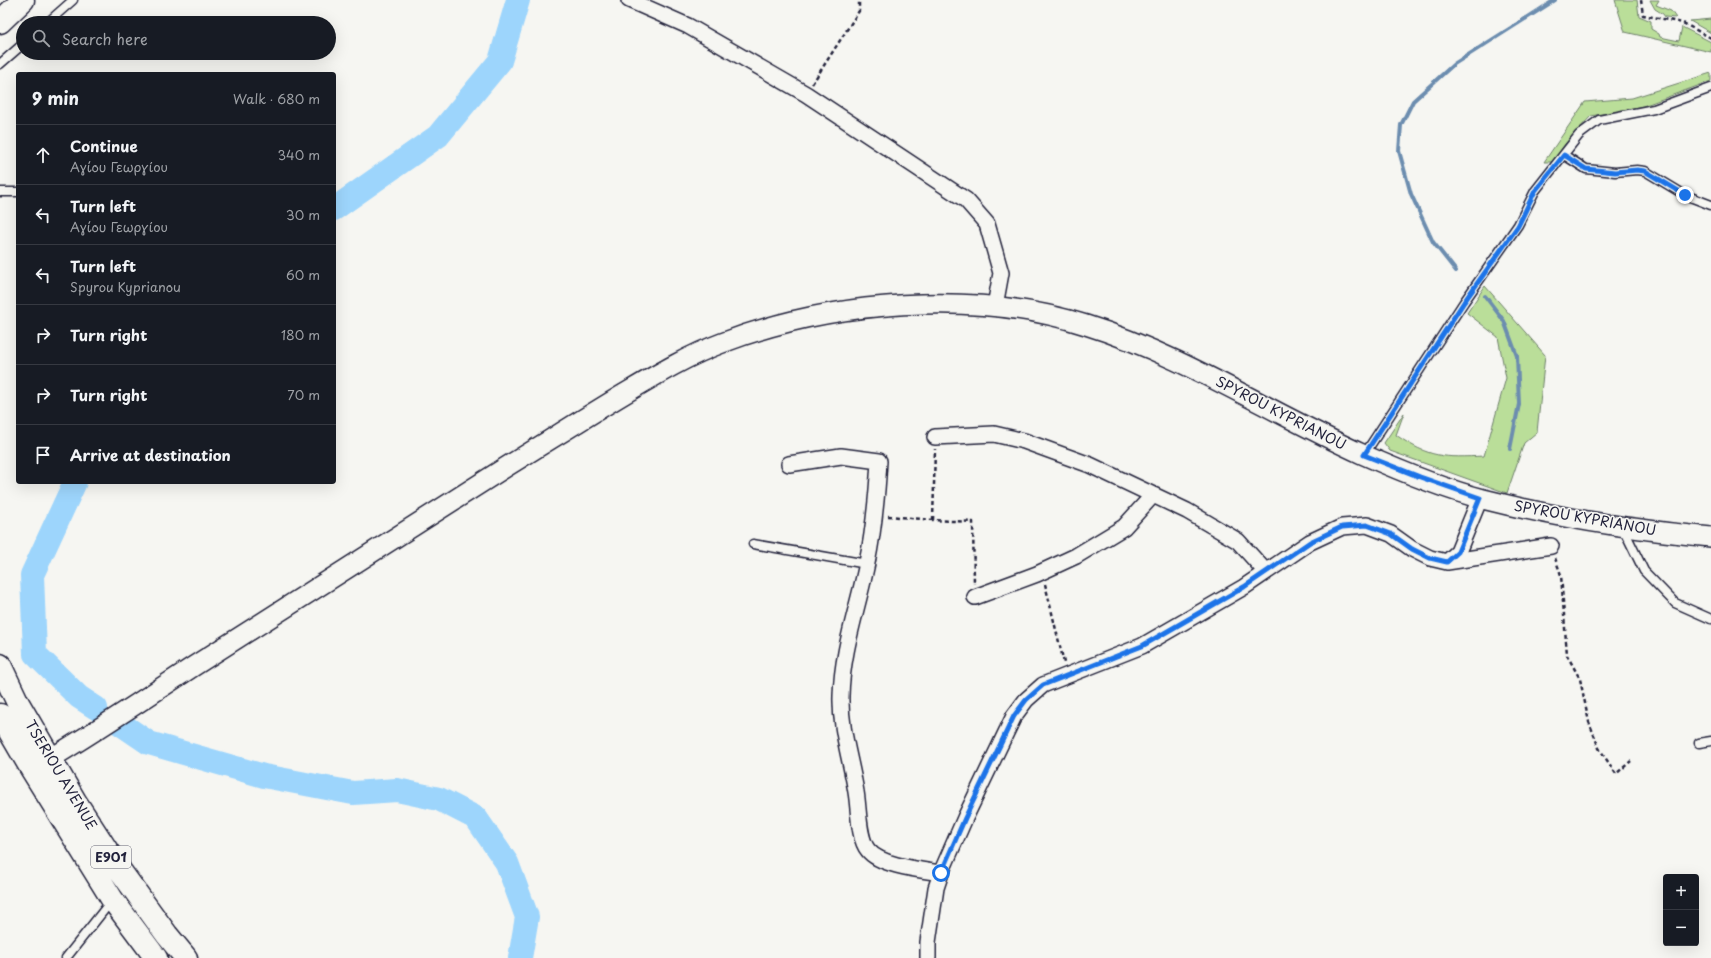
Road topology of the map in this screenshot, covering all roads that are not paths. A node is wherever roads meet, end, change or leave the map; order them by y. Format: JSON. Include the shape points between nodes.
{"nodes":[{"id":1,"x":23,"y":0,"type":"edge"},
{"id":2,"x":73,"y":0,"type":"edge"},
{"id":3,"x":629,"y":0,"type":"edge"},
{"id":4,"x":55,"y":16,"type":"edge"},
{"id":5,"x":0,"y":22,"type":"edge"},
{"id":6,"x":16,"y":50,"type":"edge"},
{"id":7,"x":0,"y":64,"type":"edge"},
{"id":8,"x":1711,"y":88,"type":"edge"},
{"id":9,"x":1564,"y":155,"type":"junction"},
{"id":10,"x":0,"y":192,"type":"edge"},
{"id":11,"x":16,"y":192,"type":"edge"},
{"id":12,"x":1711,"y":205,"type":"edge"},
{"id":13,"x":995,"y":306,"type":"junction"},
{"id":14,"x":935,"y":437,"type":"road end"},
{"id":15,"x":1364,"y":455,"type":"junction"},
{"id":16,"x":789,"y":464,"type":"dead end"},
{"id":17,"x":1154,"y":495,"type":"junction"},
{"id":18,"x":1480,"y":498,"type":"junction"},
{"id":19,"x":1623,"y":528,"type":"junction"},
{"id":20,"x":1711,"y":537,"type":"edge"},
{"id":21,"x":753,"y":544,"type":"dead end"},
{"id":22,"x":1551,"y":546,"type":"road end"},
{"id":23,"x":1447,"y":562,"type":"junction"},
{"id":24,"x":867,"y":564,"type":"junction"},
{"id":25,"x":1266,"y":572,"type":"junction"},
{"id":26,"x":974,"y":597,"type":"road end"},
{"id":27,"x":1711,"y":618,"type":"edge"},
{"id":28,"x":0,"y":665,"type":"edge"},
{"id":29,"x":0,"y":715,"type":"edge"},
{"id":30,"x":1711,"y":741,"type":"edge"},
{"id":31,"x":1699,"y":743,"type":"dead end"},
{"id":32,"x":51,"y":759,"type":"junction"},
{"id":33,"x":32,"y":770,"type":"junction"},
{"id":34,"x":941,"y":873,"type":"junction"},
{"id":35,"x":112,"y":899,"type":"junction"},
{"id":36,"x":150,"y":951,"type":"edge"},
{"id":37,"x":66,"y":958,"type":"edge"},
{"id":38,"x":186,"y":958,"type":"edge"},
{"id":39,"x":928,"y":958,"type":"edge"}],
"edges":[{"from":1,"to":5,"type":"main road"},
{"from":2,"to":4,"type":"lane"},
{"from":3,"to":13,"type":"street","via":[[688,26],[806,94],[966,200],[987,224],[1001,273]]},
{"from":6,"to":7,"type":"lane"},
{"from":8,"to":9,"type":"lane","via":[[1654,109],[1599,120],[1579,135]]},
{"from":9,"to":12,"type":"lane","via":[[1586,169],[1615,172],[1645,171],[1685,195]]},
{"from":9,"to":15,"type":"lane","via":[[1535,191],[1518,226],[1464,302]]},
{"from":10,"to":11,"type":"lane"},
{"from":13,"to":15,"type":"street","name":"SPYROU KYPRIANOU","via":[[1031,311],[1082,324],[1143,345]]},
{"from":13,"to":32,"type":"street","name":"SPYROU KYPRIANOU","via":[[906,306],[798,319],[720,343],[672,365],[406,530]]},
{"from":14,"to":17,"type":"street","via":[[994,434],[1024,441],[1090,465]]},
{"from":15,"to":18,"type":"street","name":"SPYROU KYPRIANOU"},
{"from":16,"to":24,"type":"street","via":[[841,456],[879,461],[876,514]]},
{"from":17,"to":25,"type":"street","via":[[1238,541]]},
{"from":17,"to":26,"type":"street","via":[[1124,527],[1076,556],[1042,572]]},
{"from":18,"to":19,"type":"street","name":"SPYROU KYPRIANOU"},
{"from":18,"to":23,"type":"street","via":[[1458,552]]},
{"from":19,"to":20,"type":"street","name":"SPYROU KYPRIANOU"},
{"from":19,"to":27,"type":"lane","via":[[1644,571],[1675,603]]},
{"from":21,"to":24,"type":"lane"},
{"from":22,"to":23,"type":"street"},
{"from":23,"to":25,"type":"street","via":[[1430,558],[1391,534],[1367,525],[1342,527],[1316,539]]},
{"from":24,"to":34,"type":"street","via":[[843,661],[841,697],[843,731],[856,791],[863,842],[868,851],[879,859]]},
{"from":25,"to":34,"type":"street","via":[[1142,646],[1043,685],[1026,700],[1014,716]]},
{"from":28,"to":32,"type":"main road","name":"TSERIOU AVENUE","number":"E901","via":[[18,703]]},
{"from":29,"to":33,"type":"main road","name":"TSERIOU AVENUE","number":"E901"},
{"from":30,"to":31,"type":"lane"},
{"from":32,"to":33,"type":"street","name":"SPYROU KYPRIANOU"},
{"from":32,"to":38,"type":"main road","name":"TSERIOU AVENUE","number":"E901","via":[[119,869]]},
{"from":33,"to":35,"type":"main road","name":"TSERIOU AVENUE","number":"E901"},
{"from":34,"to":39,"type":"street","via":[[936,888]]},
{"from":35,"to":36,"type":"main road","name":"TSERIOU AVENUE","number":"E901"},
{"from":35,"to":37,"type":"lane"}]}
